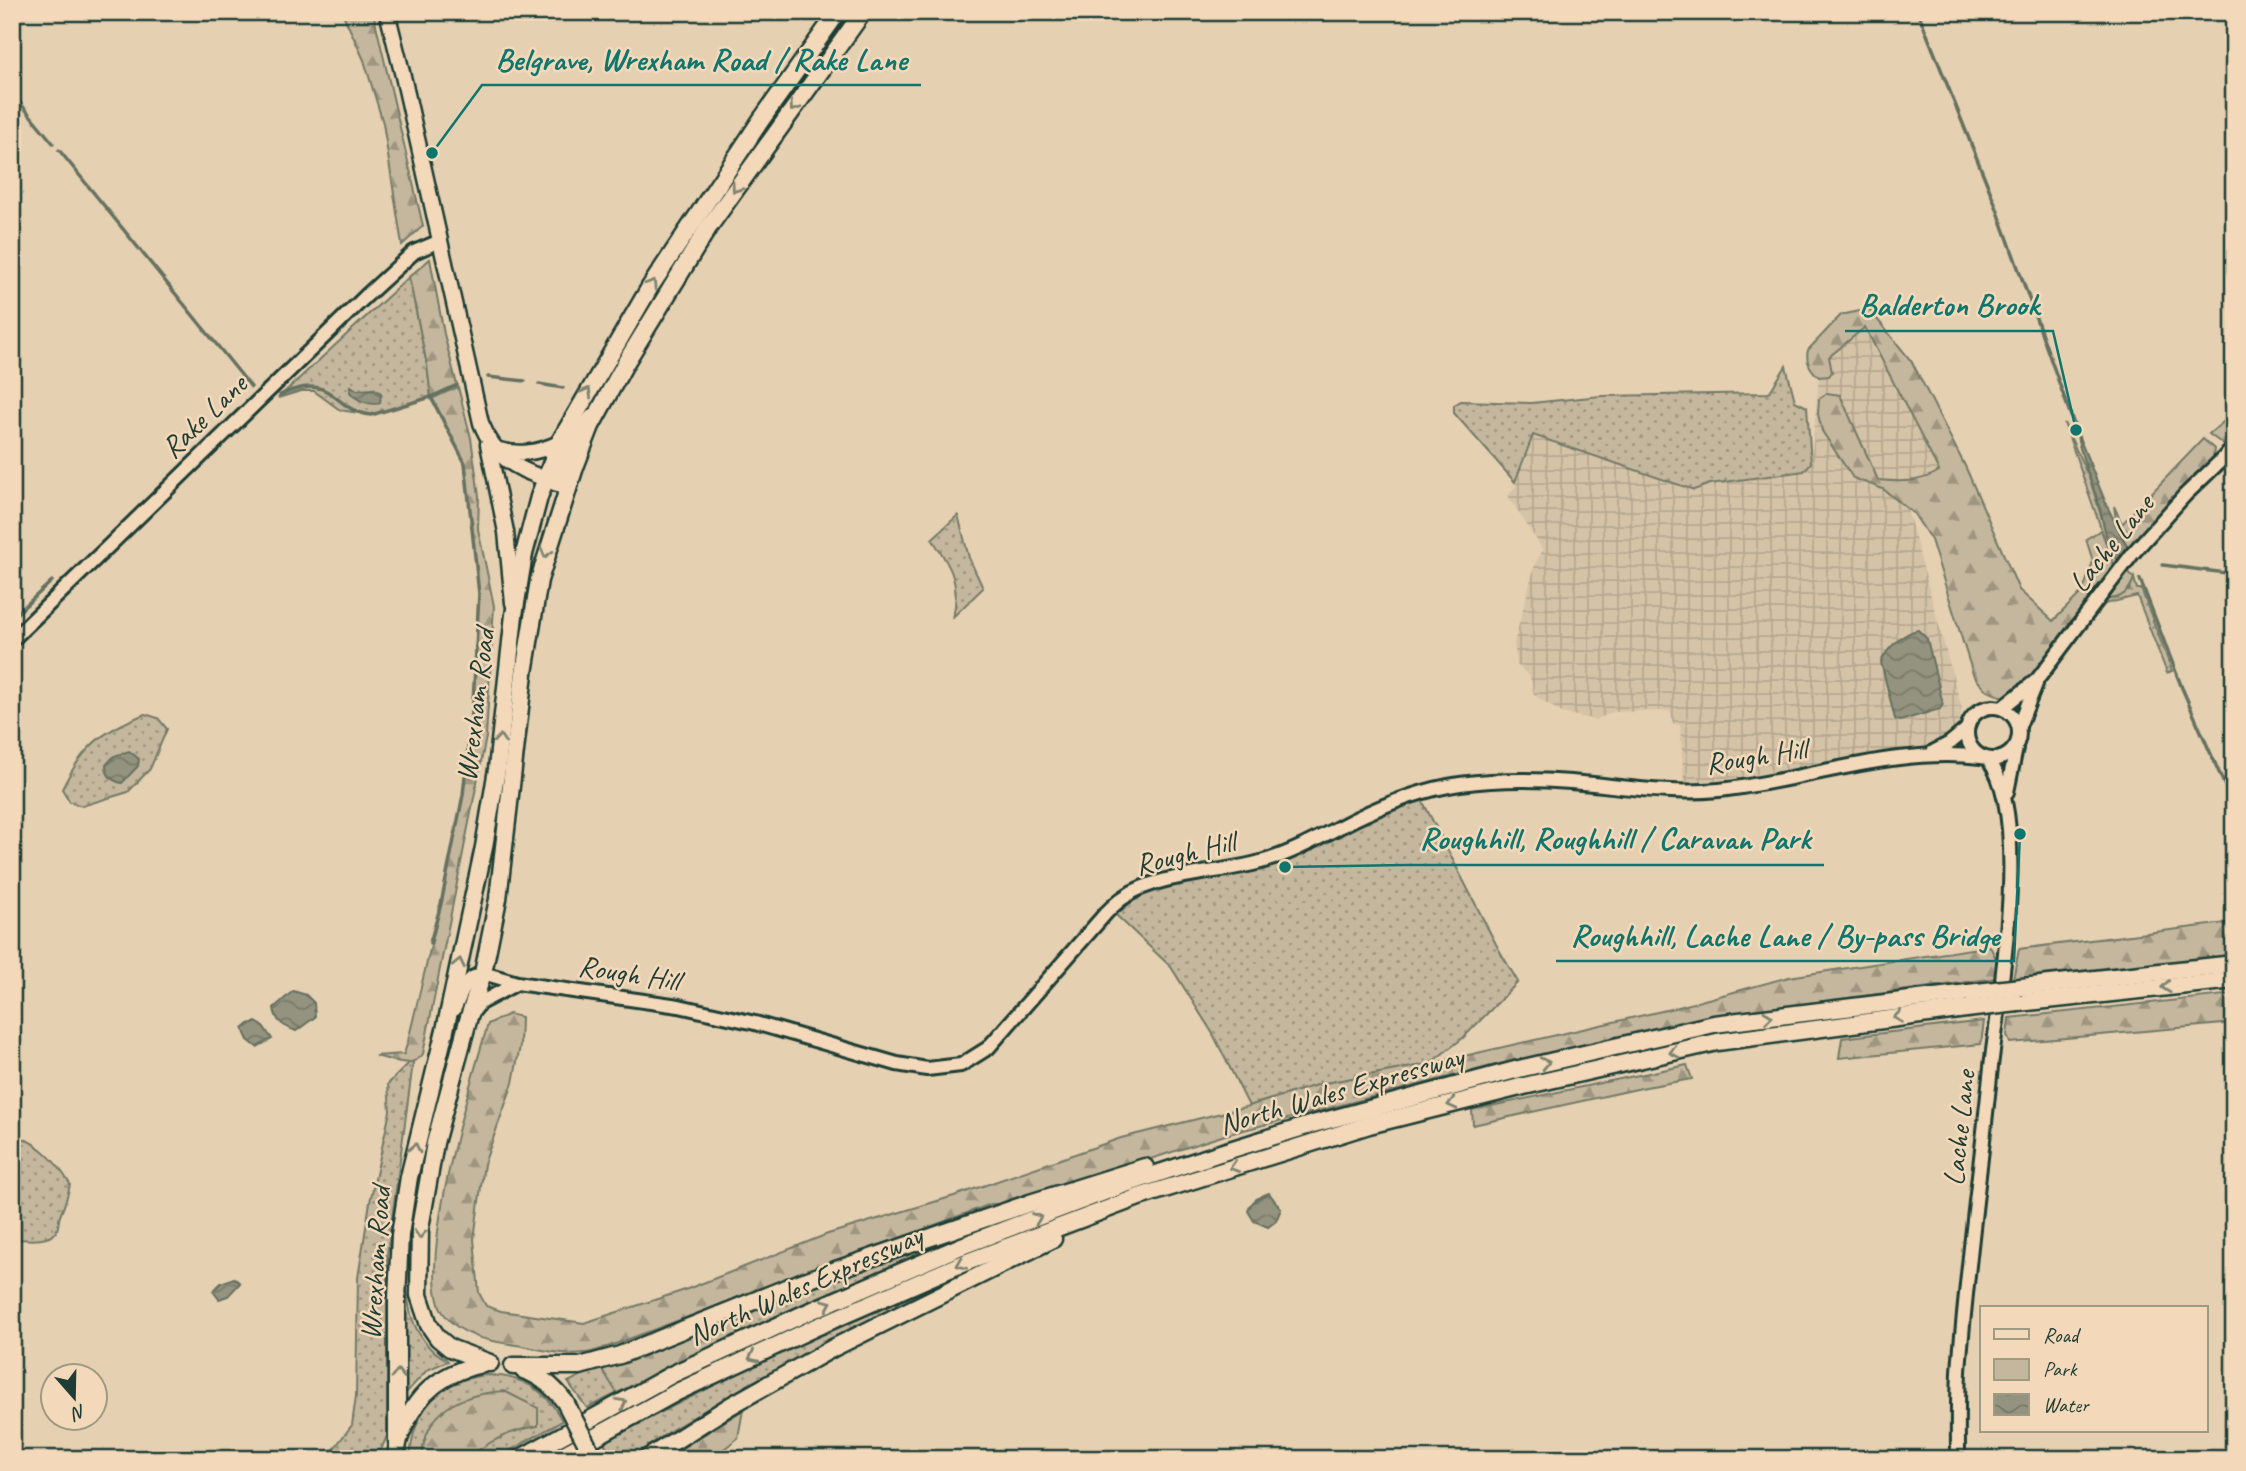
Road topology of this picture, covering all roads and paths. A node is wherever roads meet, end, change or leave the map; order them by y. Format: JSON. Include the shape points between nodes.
{"nodes":[{"id":1,"x":387,"y":12,"type":"edge"},
{"id":2,"x":838,"y":12,"type":"edge"},
{"id":3,"x":863,"y":12,"type":"edge"},
{"id":4,"x":440,"y":241,"type":"junction"},
{"id":5,"x":559,"y":443,"type":"junction"},
{"id":6,"x":490,"y":444,"type":"junction"},
{"id":7,"x":2234,"y":448,"type":"edge"},
{"id":8,"x":556,"y":483,"type":"junction"},
{"id":9,"x":514,"y":615,"type":"junction"},
{"id":10,"x":12,"y":640,"type":"edge"},
{"id":11,"x":2037,"y":680,"type":"junction"},
{"id":12,"x":2002,"y":708,"type":"junction"},
{"id":13,"x":2018,"y":726,"type":"junction"},
{"id":14,"x":1966,"y":729,"type":"junction"},
{"id":15,"x":2018,"y":743,"type":"junction"},
{"id":16,"x":1930,"y":753,"type":"junction"},
{"id":17,"x":1984,"y":758,"type":"junction"},
{"id":18,"x":2006,"y":803,"type":"junction"},
{"id":19,"x":2234,"y":964,"type":"edge"},
{"id":20,"x":483,"y":973,"type":"junction"},
{"id":21,"x":2234,"y":980,"type":"edge"},
{"id":22,"x":517,"y":983,"type":"junction"},
{"id":23,"x":1967,"y":1001,"type":"junction"},
{"id":24,"x":469,"y":1017,"type":"junction"},
{"id":25,"x":445,"y":1030,"type":"junction"},
{"id":26,"x":1313,"y":1124,"type":"junction"},
{"id":27,"x":1186,"y":1182,"type":"junction"},
{"id":28,"x":490,"y":1363,"type":"junction"},
{"id":29,"x":513,"y":1366,"type":"junction"},
{"id":30,"x":395,"y":1453,"type":"edge"},
{"id":31,"x":594,"y":1457,"type":"edge"},
{"id":32,"x":519,"y":1459,"type":"edge"},
{"id":33,"x":555,"y":1459,"type":"edge"},
{"id":34,"x":646,"y":1459,"type":"edge"},
{"id":35,"x":1958,"y":1459,"type":"edge"}],
"edges":[{"from":1,"to":4,"type":"main road"},
{"from":5,"to":2,"type":"highway","one_way":true,"via":[[695,215]]},
{"from":3,"to":8,"type":"highway","one_way":true,"via":[[708,228]]},
{"from":4,"to":6,"type":"main road","via":[[475,406]]},
{"from":4,"to":10,"type":"street","name":"Rake Lane","via":[[414,252],[366,296]]},
{"from":5,"to":6,"type":"main road","via":[[519,454]]},
{"from":5,"to":8,"type":"highway"},
{"from":6,"to":8,"type":"main road","via":[[511,465]]},
{"from":6,"to":9,"type":"main road","via":[[506,532]]},
{"from":7,"to":11,"type":"street","name":"Lache Lane","via":[[2133,553]]},
{"from":8,"to":9,"type":"highway","name":"Wrexham Road","via":[[524,554]]},
{"from":8,"to":20,"type":"highway","name":"Wrexham Road","one_way":true,"via":[[530,625],[498,899]]},
{"from":25,"to":9,"type":"highway","name":"Wrexham Road","one_way":true,"via":[[497,769]]},
{"from":11,"to":12,"type":"street","name":"Lache Lane"},
{"from":11,"to":13,"type":"street","name":"Lache Lane"},
{"from":12,"to":13,"type":"street"},
{"from":12,"to":14,"type":"street","via":[[1978,711]]},
{"from":13,"to":15,"type":"street"},
{"from":14,"to":16,"type":"street","name":"Rough Hill"},
{"from":14,"to":17,"type":"street","via":[[1969,745]]},
{"from":15,"to":17,"type":"street","via":[[2006,756]]},
{"from":15,"to":18,"type":"street","name":"Lache Lane"},
{"from":16,"to":17,"type":"street","name":"Rough Hill"},
{"from":16,"to":22,"type":"street","name":"Rough Hill","via":[[1698,792],[1497,780],[1418,794],[1263,862],[1154,883],[1127,894],[988,1048],[961,1065],[927,1069],[897,1064],[679,1006]]},
{"from":17,"to":18,"type":"street","name":"Lache Lane","via":[[1996,769]]},
{"from":18,"to":35,"type":"street","name":"Lache Lane","via":[[2010,893],[1960,1360]]},
{"from":19,"to":23,"type":"highway","name":"North Wales Expressway","bridge":true,"via":[[2021,987]]},
{"from":20,"to":22,"type":"street","name":"Rough Hill"},
{"from":20,"to":24,"type":"highway","name":"Wrexham Road"},
{"from":20,"to":25,"type":"street","via":[[465,985]]},
{"from":21,"to":23,"type":"highway","name":"North Wales Expressway","one_way":true,"bridge":true,"via":[[2018,1003]]},
{"from":22,"to":24,"type":"street","via":[[480,1003]]},
{"from":26,"to":23,"type":"highway","name":"North Wales Expressway","one_way":true,"via":[[1519,1069],[1714,1024]]},
{"from":23,"to":27,"type":"highway","name":"North Wales Expressway","one_way":true,"via":[[1717,1042],[1524,1086],[1369,1125]]},
{"from":24,"to":28,"type":"highway","name":"Wrexham Road","one_way":true,"via":[[435,1143],[420,1228],[419,1295],[438,1338],[458,1352]]},
{"from":30,"to":25,"type":"highway","name":"Wrexham Road","one_way":true,"via":[[400,1235],[409,1177]]},
{"from":26,"to":29,"type":"highway","via":[[1180,1156],[1030,1203],[801,1282],[620,1355],[580,1366]]},
{"from":32,"to":26,"type":"highway","name":"North Wales Expressway","one_way":true,"via":[[673,1374],[959,1247],[1120,1186]]},
{"from":27,"to":33,"type":"highway","name":"North Wales Expressway","one_way":true,"via":[[947,1270],[677,1392]]},
{"from":27,"to":34,"type":"highway","via":[[1054,1238],[833,1348]]},
{"from":28,"to":29,"type":"highway"},
{"from":28,"to":30,"type":"highway","via":[[469,1367],[433,1384],[410,1412]]},
{"from":29,"to":31,"type":"highway","bridge":true,"via":[[555,1390]]}]}
